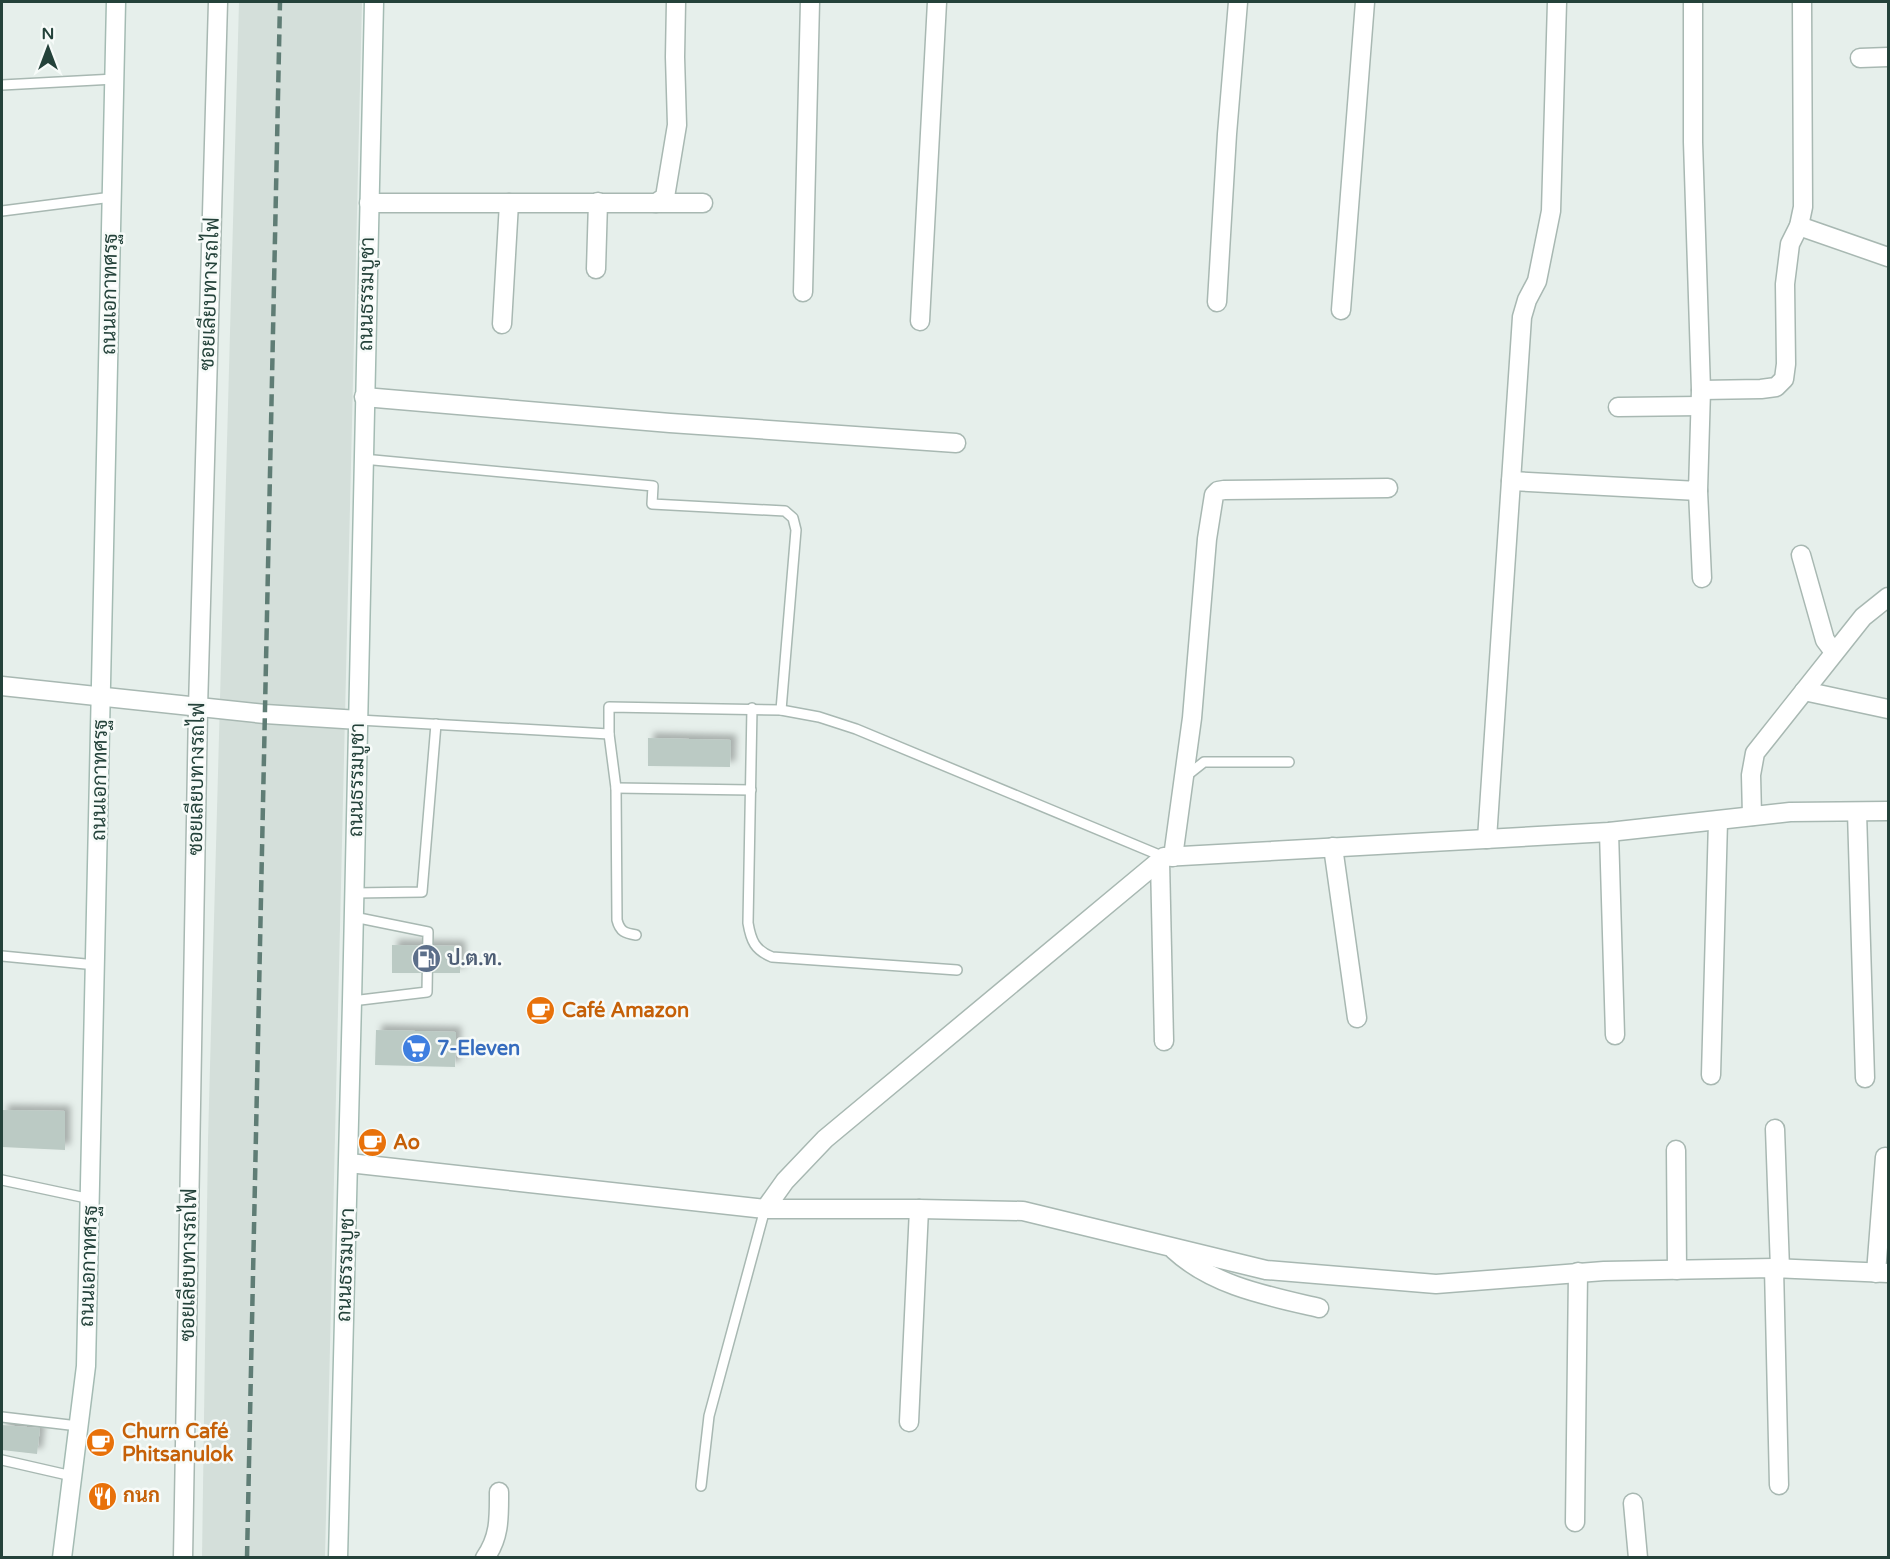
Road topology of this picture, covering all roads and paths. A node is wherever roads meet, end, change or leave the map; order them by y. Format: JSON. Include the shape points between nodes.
{"nodes":[{"id":1,"x":116,"y":2,"type":"edge"},
{"id":2,"x":218,"y":2,"type":"edge"},
{"id":3,"x":374,"y":2,"type":"edge"},
{"id":4,"x":676,"y":2,"type":"edge"},
{"id":5,"x":810,"y":2,"type":"edge"},
{"id":6,"x":936,"y":2,"type":"edge"},
{"id":7,"x":1238,"y":2,"type":"edge"},
{"id":8,"x":1365,"y":2,"type":"edge"},
{"id":9,"x":1557,"y":2,"type":"edge"},
{"id":10,"x":1693,"y":2,"type":"edge"},
{"id":11,"x":1802,"y":2,"type":"edge"},
{"id":12,"x":1888,"y":57,"type":"edge"},
{"id":13,"x":1860,"y":58,"type":"dead end"},
{"id":14,"x":115,"y":79,"type":"junction"},
{"id":15,"x":2,"y":85,"type":"edge"},
{"id":16,"x":112,"y":197,"type":"junction"},
{"id":17,"x":598,"y":202,"type":"junction"},
{"id":18,"x":369,"y":203,"type":"junction"},
{"id":19,"x":509,"y":203,"type":"junction"},
{"id":20,"x":656,"y":203,"type":"junction"},
{"id":21,"x":704,"y":203,"type":"dead end"},
{"id":22,"x":2,"y":211,"type":"edge"},
{"id":23,"x":1798,"y":226,"type":"junction"},
{"id":24,"x":1888,"y":257,"type":"edge"},
{"id":25,"x":596,"y":268,"type":"dead end"},
{"id":26,"x":803,"y":292,"type":"dead end"},
{"id":27,"x":1217,"y":302,"type":"dead end"},
{"id":28,"x":1341,"y":310,"type":"dead end"},
{"id":29,"x":920,"y":321,"type":"dead end"},
{"id":30,"x":502,"y":324,"type":"dead end"},
{"id":31,"x":364,"y":397,"type":"junction"},
{"id":32,"x":1700,"y":398,"type":"junction"},
{"id":33,"x":1618,"y":407,"type":"dead end"},
{"id":34,"x":956,"y":443,"type":"dead end"},
{"id":35,"x":363,"y":459,"type":"junction"},
{"id":36,"x":1511,"y":481,"type":"junction"},
{"id":37,"x":1388,"y":488,"type":"dead end"},
{"id":38,"x":1698,"y":491,"type":"junction"},
{"id":39,"x":1801,"y":555,"type":"dead end"},
{"id":40,"x":1702,"y":578,"type":"dead end"},
{"id":41,"x":1888,"y":597,"type":"edge"},
{"id":42,"x":1881,"y":613,"type":"edge"},
{"id":43,"x":1834,"y":652,"type":"junction"},
{"id":44,"x":2,"y":686,"type":"edge"},
{"id":45,"x":1804,"y":691,"type":"junction"},
{"id":46,"x":102,"y":695,"type":"junction"},
{"id":47,"x":198,"y":708,"type":"junction"},
{"id":48,"x":752,"y":708,"type":"junction"},
{"id":49,"x":1888,"y":709,"type":"edge"},
{"id":50,"x":781,"y":710,"type":"junction"},
{"id":51,"x":359,"y":720,"type":"junction"},
{"id":52,"x":436,"y":724,"type":"junction"},
{"id":53,"x":609,"y":735,"type":"junction"},
{"id":54,"x":1289,"y":762,"type":"dead end"},
{"id":55,"x":1184,"y":778,"type":"junction"},
{"id":56,"x":616,"y":788,"type":"junction"},
{"id":57,"x":751,"y":790,"type":"junction"},
{"id":58,"x":1857,"y":812,"type":"junction"},
{"id":59,"x":1888,"y":812,"type":"edge"},
{"id":60,"x":1752,"y":816,"type":"junction"},
{"id":61,"x":1718,"y":821,"type":"junction"},
{"id":62,"x":1609,"y":832,"type":"junction"},
{"id":63,"x":1487,"y":839,"type":"junction"},
{"id":64,"x":1333,"y":847,"type":"junction"},
{"id":65,"x":1165,"y":859,"type":"junction"},
{"id":66,"x":355,"y":893,"type":"junction"},
{"id":67,"x":354,"y":917,"type":"junction"},
{"id":68,"x":636,"y":935,"type":"dead end"},
{"id":69,"x":2,"y":956,"type":"edge"},
{"id":70,"x":96,"y":965,"type":"junction"},
{"id":71,"x":957,"y":970,"type":"dead end"},
{"id":72,"x":352,"y":1001,"type":"junction"},
{"id":73,"x":1357,"y":1018,"type":"dead end"},
{"id":74,"x":1615,"y":1035,"type":"dead end"},
{"id":75,"x":1164,"y":1041,"type":"dead end"},
{"id":76,"x":1711,"y":1075,"type":"dead end"},
{"id":77,"x":1865,"y":1078,"type":"dead end"},
{"id":78,"x":1775,"y":1129,"type":"dead end"},
{"id":79,"x":1676,"y":1150,"type":"dead end"},
{"id":80,"x":1885,"y":1157,"type":"dead end"},
{"id":81,"x":349,"y":1164,"type":"junction"},
{"id":82,"x":2,"y":1180,"type":"edge"},
{"id":83,"x":91,"y":1199,"type":"junction"},
{"id":84,"x":765,"y":1209,"type":"junction"},
{"id":85,"x":919,"y":1209,"type":"junction"},
{"id":86,"x":1171,"y":1247,"type":"junction"},
{"id":87,"x":1777,"y":1269,"type":"junction"},
{"id":88,"x":1677,"y":1270,"type":"junction"},
{"id":89,"x":1578,"y":1272,"type":"junction"},
{"id":90,"x":1882,"y":1273,"type":"edge"},
{"id":91,"x":1318,"y":1308,"type":"dead end"},
{"id":92,"x":2,"y":1417,"type":"edge"},
{"id":93,"x":909,"y":1422,"type":"dead end"},
{"id":94,"x":78,"y":1426,"type":"junction"},
{"id":95,"x":2,"y":1460,"type":"edge"},
{"id":96,"x":72,"y":1476,"type":"junction"},
{"id":97,"x":1779,"y":1485,"type":"dead end"},
{"id":98,"x":701,"y":1486,"type":"dead end"},
{"id":99,"x":499,"y":1492,"type":"dead end"},
{"id":100,"x":1632,"y":1503,"type":"dead end"},
{"id":101,"x":1575,"y":1522,"type":"dead end"},
{"id":102,"x":62,"y":1557,"type":"edge"},
{"id":103,"x":183,"y":1557,"type":"edge"},
{"id":104,"x":338,"y":1557,"type":"edge"},
{"id":105,"x":485,"y":1557,"type":"edge"},
{"id":106,"x":1638,"y":1557,"type":"edge"}],
"edges":[{"from":1,"to":14,"type":"street","name":"ถนนเอกาทศรฐ"},
{"from":2,"to":47,"type":"street","name":"ซอยเลียบทางรถไฟ"},
{"from":3,"to":18,"type":"street","name":"ถนนธรรมบูชา"},
{"from":4,"to":20,"type":"street","via":[[677,125],[668,188],[665,197]]},
{"from":5,"to":26,"type":"street"},
{"from":6,"to":29,"type":"street"},
{"from":7,"to":27,"type":"street"},
{"from":8,"to":28,"type":"street"},
{"from":9,"to":36,"type":"street","via":[[1551,211],[1537,281],[1522,317]]},
{"from":10,"to":32,"type":"street"},
{"from":11,"to":23,"type":"street","via":[[1803,207]]},
{"from":12,"to":13,"type":"street"},
{"from":14,"to":15,"type":"lane"},
{"from":14,"to":16,"type":"street","name":"ถนนเอกาทศรฐ"},
{"from":16,"to":22,"type":"lane"},
{"from":16,"to":46,"type":"street","name":"ถนนเอกาทศรฐ"},
{"from":17,"to":19,"type":"street"},
{"from":17,"to":20,"type":"street"},
{"from":17,"to":25,"type":"street"},
{"from":18,"to":19,"type":"street"},
{"from":18,"to":31,"type":"street","name":"ถนนธรรมบูชา"},
{"from":19,"to":30,"type":"street"},
{"from":20,"to":21,"type":"street"},
{"from":23,"to":24,"type":"street"},
{"from":23,"to":32,"type":"street","via":[[1790,244],[1785,284],[1784,379],[1776,387]]},
{"from":31,"to":34,"type":"street"},
{"from":31,"to":35,"type":"street","name":"ถนนธรรมบูชา"},
{"from":32,"to":33,"type":"street"},
{"from":32,"to":38,"type":"street"},
{"from":35,"to":50,"type":"lane","via":[[653,486],[652,504],[785,512],[793,518],[796,530]]},
{"from":35,"to":51,"type":"street","name":"ถนนธรรมบูชา"},
{"from":36,"to":38,"type":"street"},
{"from":36,"to":63,"type":"street"},
{"from":37,"to":55,"type":"street","via":[[1224,490],[1214,495]]},
{"from":38,"to":40,"type":"street"},
{"from":39,"to":43,"type":"street","via":[[1825,640]]},
{"from":41,"to":42,"type":"street"},
{"from":42,"to":43,"type":"street","via":[[1863,617]]},
{"from":43,"to":45,"type":"street"},
{"from":44,"to":46,"type":"street"},
{"from":45,"to":49,"type":"street"},
{"from":45,"to":60,"type":"street","via":[[1755,753]]},
{"from":46,"to":47,"type":"street"},
{"from":46,"to":70,"type":"street","name":"ถนนเอกาทศรฐ"},
{"from":47,"to":51,"type":"street"},
{"from":47,"to":103,"type":"street","name":"ซอยเลียบทางรถไฟ"},
{"from":48,"to":50,"type":"lane"},
{"from":48,"to":53,"type":"lane","via":[[609,707]]},
{"from":48,"to":57,"type":"lane"},
{"from":50,"to":65,"type":"lane","via":[[856,729]]},
{"from":51,"to":52,"type":"lane"},
{"from":51,"to":66,"type":"street","name":"ถนนธรรมบูชา"},
{"from":52,"to":53,"type":"lane"},
{"from":52,"to":66,"type":"lane","via":[[422,892]]},
{"from":53,"to":56,"type":"lane"},
{"from":54,"to":55,"type":"lane","via":[[1204,762]]},
{"from":55,"to":65,"type":"street"},
{"from":56,"to":57,"type":"lane"},
{"from":56,"to":68,"type":"lane","via":[[617,920],[623,932]]},
{"from":57,"to":71,"type":"lane","via":[[748,923],[756,949],[772,957]]},
{"from":58,"to":59,"type":"street"},
{"from":58,"to":60,"type":"street"},
{"from":58,"to":77,"type":"street"},
{"from":60,"to":61,"type":"street"},
{"from":61,"to":62,"type":"street"},
{"from":61,"to":76,"type":"street"},
{"from":62,"to":63,"type":"street"},
{"from":62,"to":74,"type":"street"},
{"from":63,"to":64,"type":"street"},
{"from":64,"to":65,"type":"street"},
{"from":64,"to":73,"type":"street"},
{"from":65,"to":75,"type":"street"},
{"from":65,"to":84,"type":"street","via":[[825,1139],[785,1181]]},
{"from":66,"to":67,"type":"street","name":"ถนนธรรมบูชา"},
{"from":67,"to":72,"type":"street","name":"ถนนธรรมบูชา"},
{"from":67,"to":72,"type":"lane","via":[[428,932],[427,992]]},
{"from":69,"to":70,"type":"lane"},
{"from":70,"to":83,"type":"street","name":"ถนนเอกาทศรฐ"},
{"from":72,"to":81,"type":"street","name":"ถนนธรรมบูชา"},
{"from":78,"to":87,"type":"street"},
{"from":79,"to":88,"type":"street"},
{"from":80,"to":90,"type":"street"},
{"from":81,"to":84,"type":"street"},
{"from":81,"to":104,"type":"street","name":"ถนนธรรมบูชา"},
{"from":82,"to":83,"type":"lane"},
{"from":83,"to":94,"type":"street","name":"ถนนเอกาทศรฐ","via":[[86,1366]]},
{"from":84,"to":85,"type":"street"},
{"from":84,"to":98,"type":"lane","via":[[709,1416]]},
{"from":85,"to":86,"type":"street","via":[[1023,1211]]},
{"from":85,"to":93,"type":"street"},
{"from":86,"to":89,"type":"street","via":[[1266,1270],[1436,1284]]},
{"from":86,"to":91,"type":"street","via":[[1207,1274],[1264,1295]]},
{"from":87,"to":88,"type":"street"},
{"from":87,"to":90,"type":"street"},
{"from":87,"to":97,"type":"street"},
{"from":88,"to":89,"type":"street"},
{"from":89,"to":101,"type":"street"},
{"from":92,"to":94,"type":"lane"},
{"from":94,"to":96,"type":"street","name":"ถนนเอกาทศรฐ"},
{"from":95,"to":96,"type":"lane"},
{"from":96,"to":102,"type":"street","name":"ถนนเอกาทศรฐ"},
{"from":99,"to":105,"type":"street","via":[[499,1526]]},
{"from":100,"to":106,"type":"street"}]}
